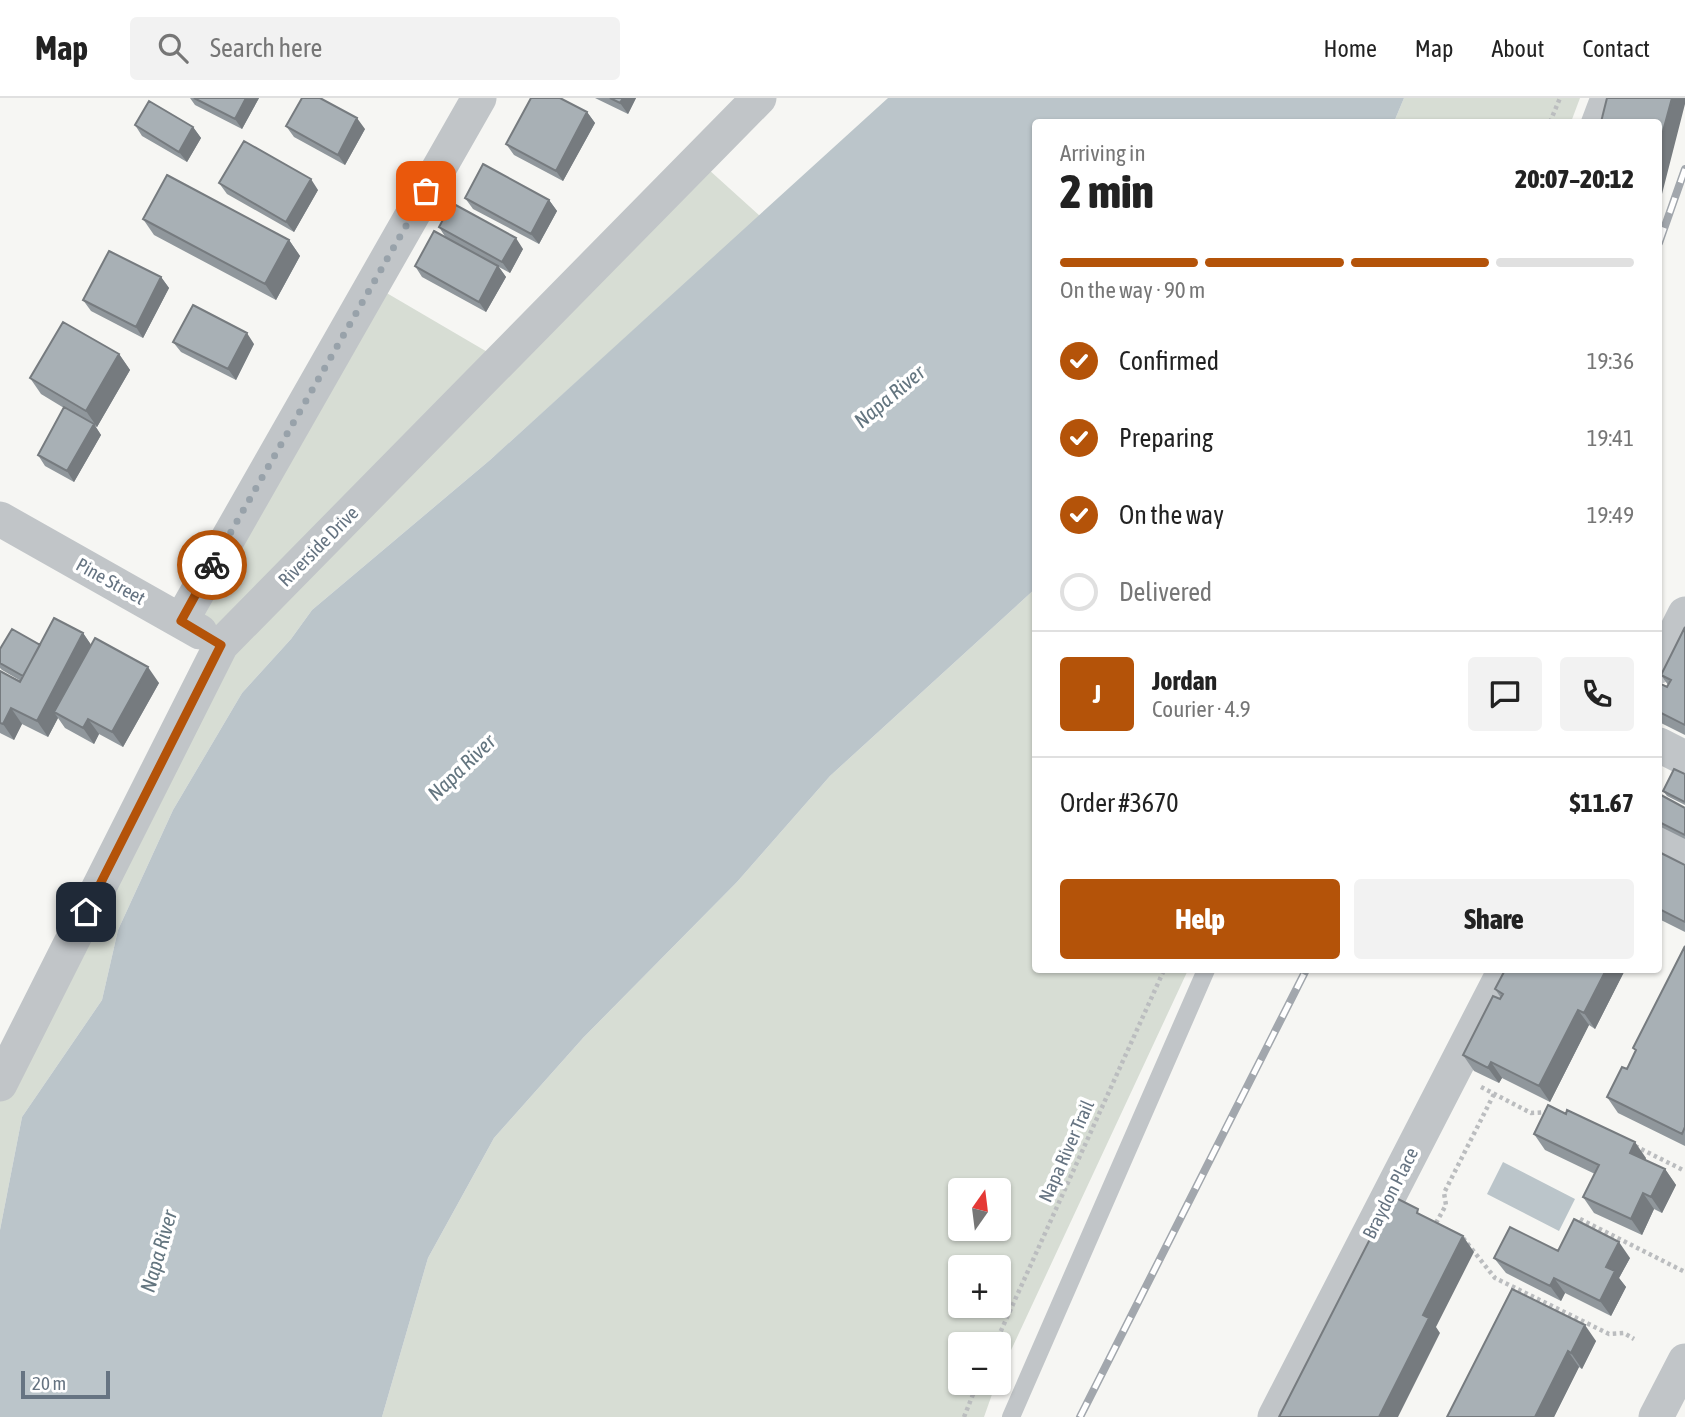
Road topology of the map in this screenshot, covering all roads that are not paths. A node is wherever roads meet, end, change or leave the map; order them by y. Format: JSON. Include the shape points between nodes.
{"nodes":[{"id":1,"x":479,"y":98,"type":"edge"},
{"id":2,"x":760,"y":98,"type":"edge"},
{"id":3,"x":1599,"y":98,"type":"edge"},
{"id":4,"x":1591,"y":119,"type":"edge"},
{"id":5,"x":0,"y":519,"type":"edge"},
{"id":6,"x":1685,"y":614,"type":"edge"},
{"id":7,"x":181,"y":621,"type":"junction"},
{"id":8,"x":221,"y":645,"type":"junction"},
{"id":9,"x":1662,"y":660,"type":"edge"},
{"id":10,"x":1662,"y":746,"type":"edge"},
{"id":11,"x":1685,"y":758,"type":"edge"},
{"id":12,"x":1662,"y":846,"type":"edge"},
{"id":13,"x":1685,"y":857,"type":"edge"},
{"id":14,"x":1205,"y":973,"type":"edge"},
{"id":15,"x":1503,"y":973,"type":"edge"},
{"id":16,"x":0,"y":1084,"type":"edge"},
{"id":17,"x":1685,"y":1361,"type":"edge"},
{"id":18,"x":1011,"y":1417,"type":"edge"},
{"id":19,"x":1275,"y":1417,"type":"edge"},
{"id":20,"x":1656,"y":1417,"type":"edge"}],
"edges":[{"from":1,"to":7,"type":"street"},
{"from":2,"to":8,"type":"street","name":"Riverside Drive"},
{"from":3,"to":4,"type":"lane"},
{"from":5,"to":7,"type":"street","name":"Pine Street"},
{"from":6,"to":9,"type":"street"},
{"from":7,"to":8,"type":"street","name":"Pine Street"},
{"from":8,"to":16,"type":"street","name":"Riverside Drive"},
{"from":10,"to":11,"type":"street"},
{"from":12,"to":13,"type":"street"},
{"from":14,"to":18,"type":"lane"},
{"from":15,"to":19,"type":"street","name":"Braydon Place"},
{"from":17,"to":20,"type":"street"}]}
